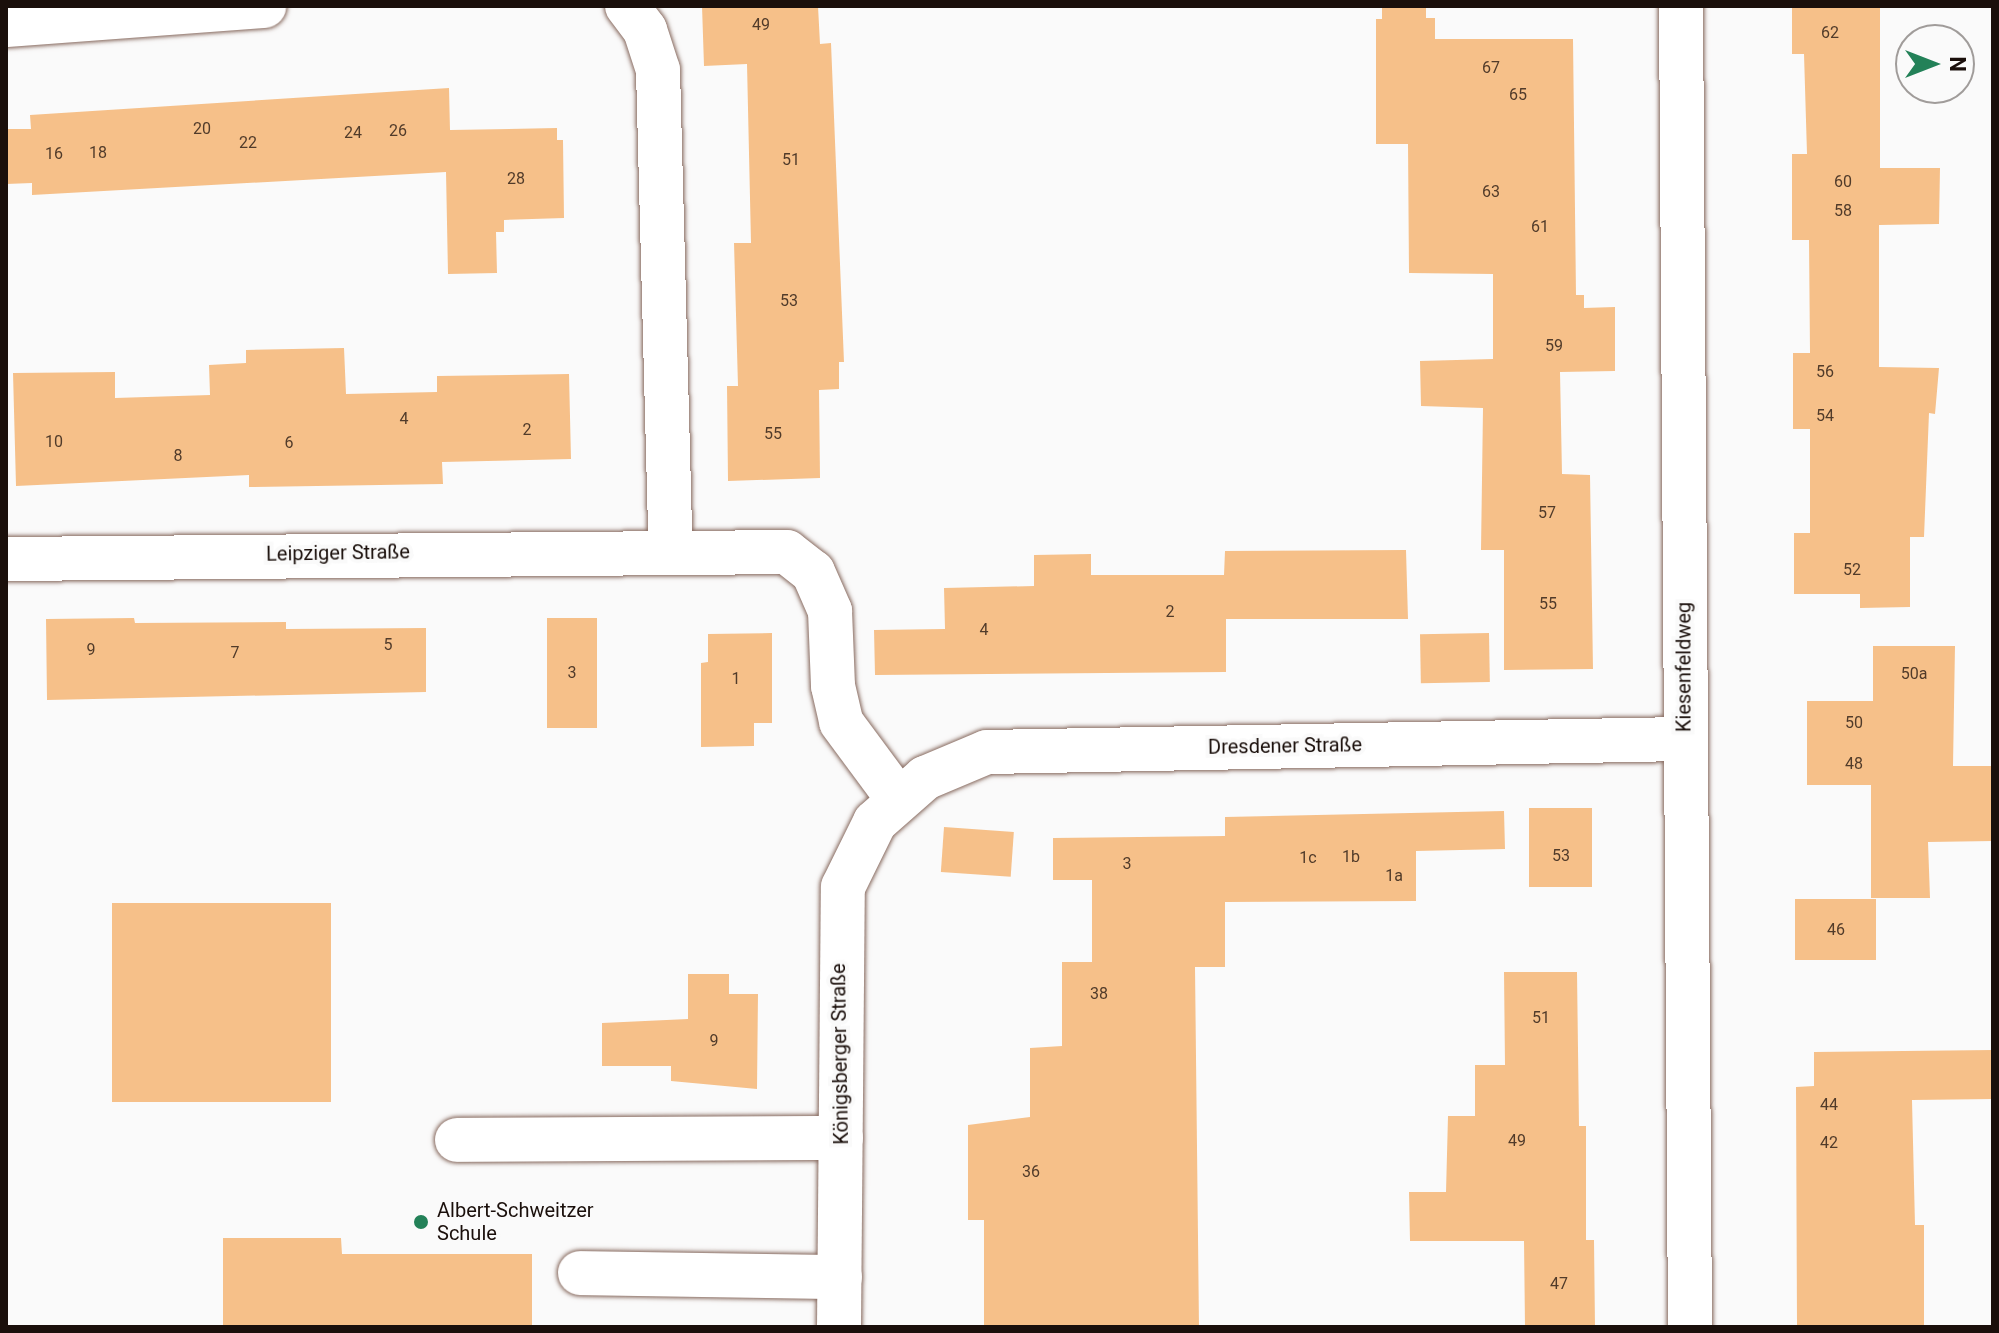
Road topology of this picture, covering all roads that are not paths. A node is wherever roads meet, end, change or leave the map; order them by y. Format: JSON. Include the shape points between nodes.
{"nodes":[{"id":1,"x":264,"y":6,"type":"edge"},
{"id":2,"x":627,"y":6,"type":"edge"},
{"id":3,"x":1681,"y":6,"type":"edge"},
{"id":4,"x":6,"y":25,"type":"edge"},
{"id":5,"x":671,"y":552,"type":"junction"},
{"id":6,"x":6,"y":559,"type":"edge"},
{"id":7,"x":1684,"y":739,"type":"junction"},
{"id":8,"x":898,"y":799,"type":"junction"},
{"id":9,"x":841,"y":1138,"type":"junction"},
{"id":10,"x":457,"y":1140,"type":"dead end"},
{"id":11,"x":580,"y":1273,"type":"dead end"},
{"id":12,"x":840,"y":1277,"type":"junction"},
{"id":13,"x":839,"y":1327,"type":"edge"},
{"id":14,"x":1690,"y":1327,"type":"edge"}],
"edges":[{"from":1,"to":4,"type":"street"},
{"from":2,"to":5,"type":"street","via":[[645,30],[658,70]]},
{"from":3,"to":7,"type":"street","name":"Kiesenfeldweg"},
{"from":5,"to":6,"type":"street","name":"Leipziger Straße"},
{"from":5,"to":8,"type":"street","name":"Leipziger Straße","via":[[787,552],[813,572],[830,611],[833,686],[841,722]]},
{"from":7,"to":8,"type":"street","name":"Dresdener Straße","via":[[987,752],[955,761]]},
{"from":7,"to":14,"type":"street","name":"Kiesenfeldweg"},
{"from":8,"to":9,"type":"street","name":"Königsberger Straße","via":[[856,851],[843,887]]},
{"from":9,"to":10,"type":"street"},
{"from":9,"to":12,"type":"street","name":"Königsberger Straße"},
{"from":11,"to":12,"type":"street"},
{"from":12,"to":13,"type":"street","name":"Königsberger Straße"}]}
